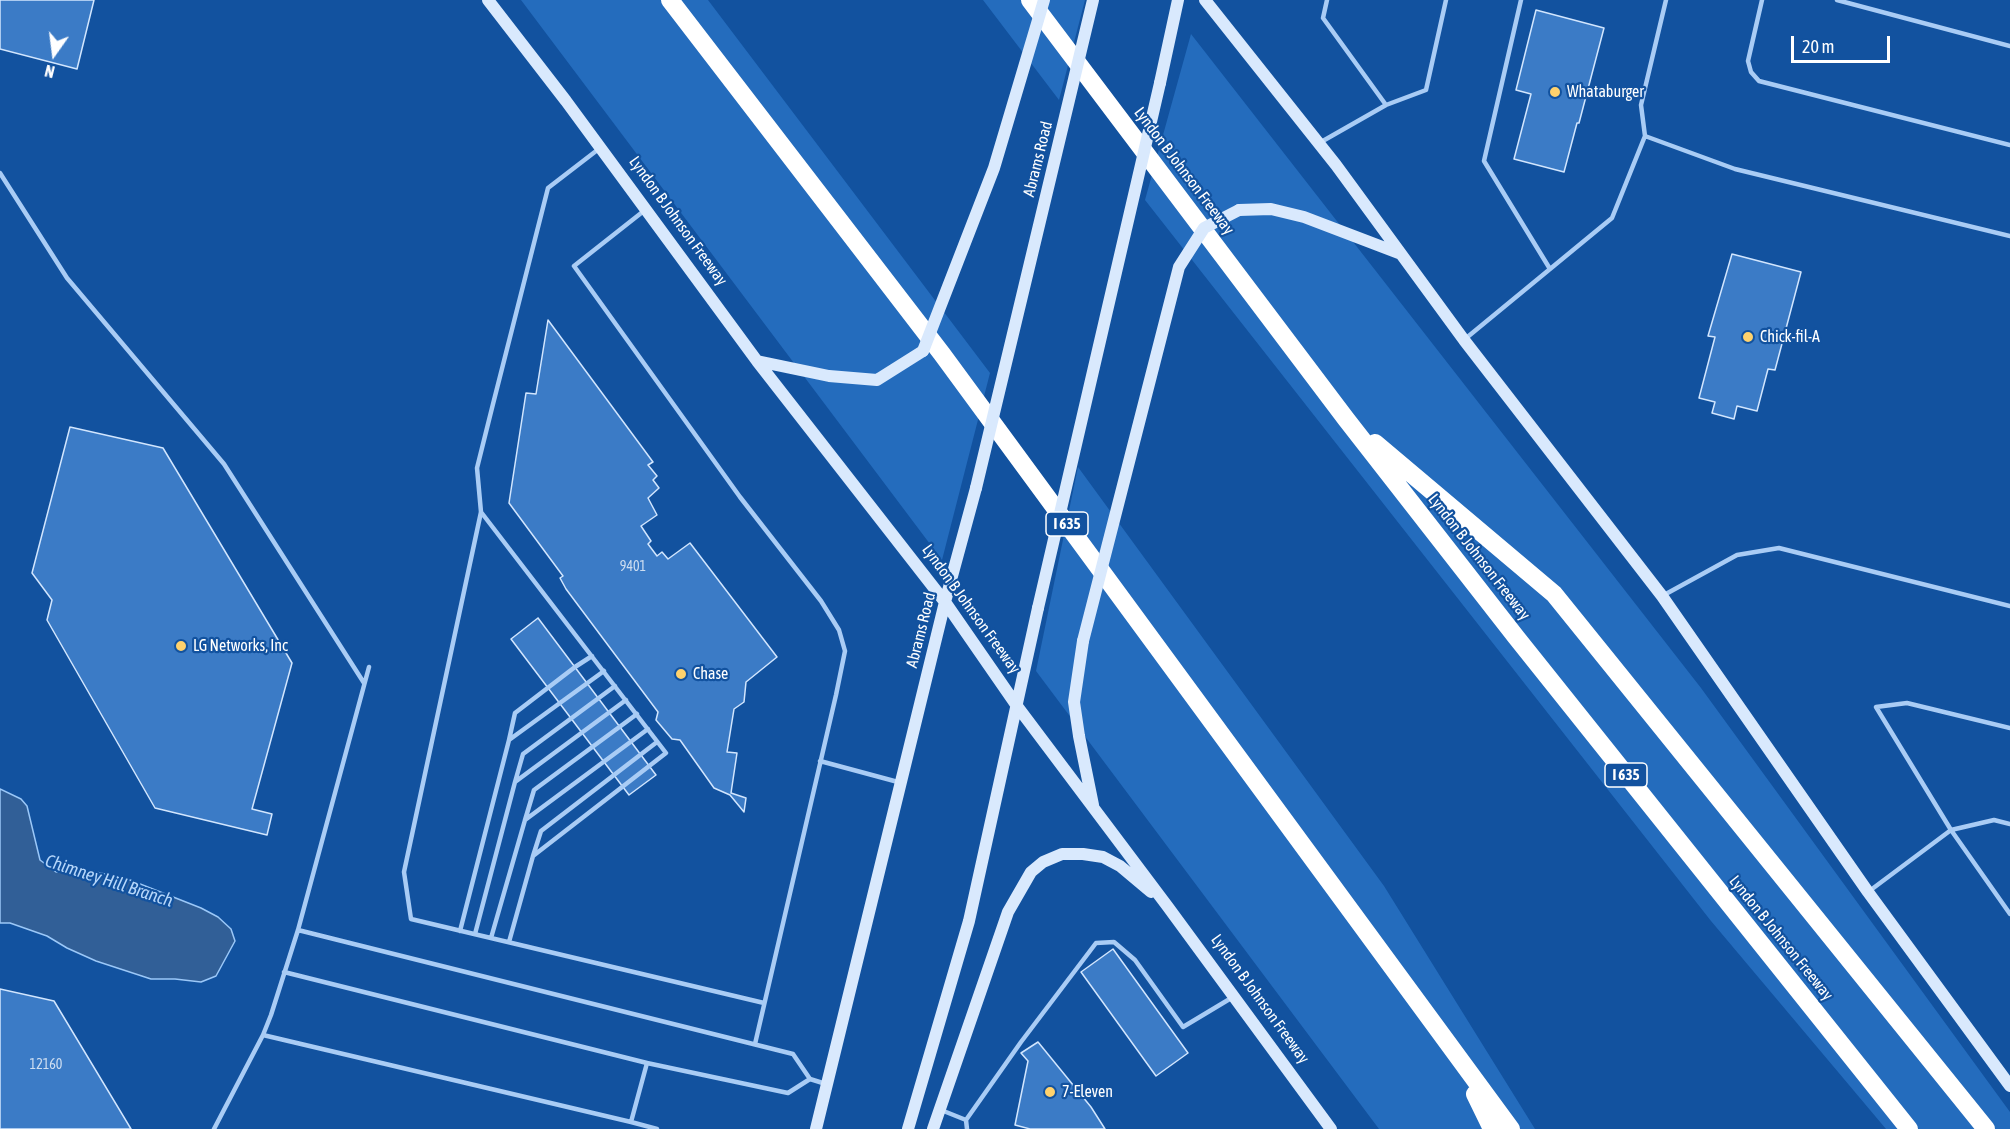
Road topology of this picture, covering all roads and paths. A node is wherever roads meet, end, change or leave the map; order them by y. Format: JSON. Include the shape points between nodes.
{"nodes":[{"id":1,"x":489,"y":0,"type":"edge"},
{"id":2,"x":670,"y":0,"type":"edge"},
{"id":3,"x":1030,"y":0,"type":"edge"},
{"id":4,"x":1044,"y":0,"type":"edge"},
{"id":5,"x":1093,"y":0,"type":"edge"},
{"id":6,"x":1178,"y":0,"type":"edge"},
{"id":7,"x":1205,"y":0,"type":"edge"},
{"id":8,"x":1327,"y":0,"type":"edge"},
{"id":9,"x":1446,"y":0,"type":"edge"},
{"id":10,"x":1521,"y":0,"type":"edge"},
{"id":11,"x":1666,"y":0,"type":"edge"},
{"id":12,"x":1761,"y":0,"type":"edge"},
{"id":13,"x":1837,"y":0,"type":"edge"},
{"id":14,"x":2010,"y":46,"type":"edge"},
{"id":15,"x":1386,"y":105,"type":"junction"},
{"id":16,"x":1645,"y":136,"type":"junction"},
{"id":17,"x":1318,"y":143,"type":"junction"},
{"id":18,"x":2010,"y":145,"type":"edge"},
{"id":19,"x":600,"y":147,"type":"junction"},
{"id":20,"x":0,"y":173,"type":"edge"},
{"id":21,"x":646,"y":210,"type":"junction"},
{"id":22,"x":2010,"y":236,"type":"edge"},
{"id":23,"x":1402,"y":255,"type":"junction"},
{"id":24,"x":1551,"y":269,"type":"junction"},
{"id":25,"x":1464,"y":340,"type":"junction"},
{"id":26,"x":757,"y":361,"type":"junction"},
{"id":27,"x":1346,"y":419,"type":"junction"},
{"id":28,"x":481,"y":512,"type":"junction"},
{"id":29,"x":1662,"y":596,"type":"junction"},
{"id":30,"x":945,"y":602,"type":"junction"},
{"id":31,"x":2010,"y":606,"type":"edge"},
{"id":32,"x":592,"y":656,"type":"junction"},
{"id":33,"x":369,"y":667,"type":"dead end"},
{"id":34,"x":604,"y":671,"type":"junction"},
{"id":35,"x":364,"y":683,"type":"junction"},
{"id":36,"x":615,"y":686,"type":"junction"},
{"id":37,"x":626,"y":700,"type":"junction"},
{"id":38,"x":1017,"y":706,"type":"junction"},
{"id":39,"x":637,"y":714,"type":"junction"},
{"id":40,"x":648,"y":729,"type":"junction"},
{"id":41,"x":2010,"y":729,"type":"edge"},
{"id":42,"x":509,"y":740,"type":"junction"},
{"id":43,"x":657,"y":741,"type":"junction"},
{"id":44,"x":820,"y":760,"type":"junction"},
{"id":45,"x":515,"y":782,"type":"junction"},
{"id":46,"x":900,"y":782,"type":"junction"},
{"id":47,"x":1094,"y":808,"type":"junction"},
{"id":48,"x":525,"y":820,"type":"junction"},
{"id":49,"x":2010,"y":824,"type":"edge"},
{"id":50,"x":1951,"y":830,"type":"junction"},
{"id":51,"x":533,"y":856,"type":"junction"},
{"id":52,"x":1868,"y":892,"type":"junction"},
{"id":53,"x":1168,"y":907,"type":"junction"},
{"id":54,"x":2010,"y":914,"type":"edge"},
{"id":55,"x":297,"y":930,"type":"junction"},
{"id":56,"x":460,"y":931,"type":"junction"},
{"id":57,"x":475,"y":934,"type":"junction"},
{"id":58,"x":491,"y":938,"type":"junction"},
{"id":59,"x":509,"y":942,"type":"junction"},
{"id":60,"x":284,"y":972,"type":"junction"},
{"id":61,"x":1234,"y":997,"type":"junction"},
{"id":62,"x":764,"y":1003,"type":"junction"},
{"id":63,"x":263,"y":1035,"type":"junction"},
{"id":64,"x":755,"y":1044,"type":"junction"},
{"id":65,"x":1456,"y":1054,"type":"junction"},
{"id":66,"x":647,"y":1063,"type":"junction"},
{"id":67,"x":810,"y":1079,"type":"junction"},
{"id":68,"x":826,"y":1084,"type":"junction"},
{"id":69,"x":2010,"y":1086,"type":"edge"},
{"id":70,"x":940,"y":1110,"type":"junction"},
{"id":71,"x":966,"y":1120,"type":"junction"},
{"id":72,"x":631,"y":1122,"type":"junction"},
{"id":73,"x":214,"y":1129,"type":"edge"},
{"id":74,"x":657,"y":1129,"type":"edge"},
{"id":75,"x":816,"y":1129,"type":"edge"},
{"id":76,"x":908,"y":1129,"type":"edge"},
{"id":77,"x":933,"y":1129,"type":"edge"},
{"id":78,"x":967,"y":1129,"type":"edge"},
{"id":79,"x":1331,"y":1129,"type":"edge"},
{"id":80,"x":1492,"y":1129,"type":"edge"},
{"id":81,"x":1511,"y":1129,"type":"edge"},
{"id":82,"x":1909,"y":1129,"type":"edge"},
{"id":83,"x":1986,"y":1129,"type":"edge"}],
"edges":[{"from":1,"to":19,"type":"main road","name":"Lyndon B Johnson Freeway"},
{"from":2,"to":65,"type":"highway","number":"I 635","via":[[942,354]]},
{"from":3,"to":27,"type":"highway","name":"Lyndon B Johnson Freeway","number":"I 635"},
{"from":4,"to":26,"type":"main road","bridge":true,"via":[[994,168],[923,351],[877,380],[829,376]]},
{"from":5,"to":30,"type":"main road","name":"Abrams Road","bridge":true},
{"from":6,"to":38,"type":"main road","bridge":true},
{"from":7,"to":17,"type":"main road"},
{"from":8,"to":15,"type":"lane","via":[[1323,18]]},
{"from":9,"to":15,"type":"lane","via":[[1426,90]]},
{"from":10,"to":24,"type":"lane","via":[[1484,161]]},
{"from":11,"to":16,"type":"lane","via":[[1641,105]]},
{"from":12,"to":18,"type":"lane","via":[[1748,62],[1759,81]]},
{"from":13,"to":14,"type":"lane"},
{"from":15,"to":17,"type":"lane"},
{"from":16,"to":22,"type":"lane","via":[[1735,169]]},
{"from":16,"to":24,"type":"lane","via":[[1612,219]]},
{"from":17,"to":23,"type":"main road"},
{"from":19,"to":21,"type":"main road","name":"Lyndon B Johnson Freeway"},
{"from":19,"to":28,"type":"lane","via":[[548,188],[477,468]]},
{"from":20,"to":35,"type":"lane","via":[[67,278],[224,464]]},
{"from":21,"to":26,"type":"main road","name":"Lyndon B Johnson Freeway"},
{"from":21,"to":44,"type":"lane","via":[[574,266],[839,630],[845,651]]},
{"from":23,"to":25,"type":"main road"},
{"from":23,"to":47,"type":"main road","bridge":true,"via":[[1304,217],[1271,209],[1239,210],[1204,228],[1179,267],[1083,641],[1074,702]]},
{"from":24,"to":25,"type":"lane"},
{"from":25,"to":29,"type":"main road"},
{"from":26,"to":30,"type":"main road","name":"Lyndon B Johnson Freeway"},
{"from":27,"to":82,"type":"highway","name":"Lyndon B Johnson Freeway","number":"I 635"},
{"from":27,"to":83,"type":"highway","via":[[1554,594]]},
{"from":28,"to":32,"type":"lane"},
{"from":28,"to":56,"type":"lane","via":[[404,872],[411,919]]},
{"from":29,"to":31,"type":"lane","via":[[1737,555],[1779,548]]},
{"from":29,"to":52,"type":"main road"},
{"from":30,"to":38,"type":"main road","name":"Lyndon B Johnson Freeway"},
{"from":30,"to":46,"type":"main road","name":"Abrams Road"},
{"from":32,"to":34,"type":"lane"},
{"from":32,"to":42,"type":"lane","via":[[515,713]]},
{"from":33,"to":35,"type":"lane"},
{"from":34,"to":36,"type":"lane"},
{"from":34,"to":42,"type":"lane"},
{"from":35,"to":55,"type":"lane"},
{"from":36,"to":37,"type":"lane"},
{"from":36,"to":45,"type":"lane","via":[[523,754]]},
{"from":37,"to":39,"type":"lane"},
{"from":37,"to":45,"type":"lane"},
{"from":38,"to":47,"type":"main road","name":"Lyndon B Johnson Freeway"},
{"from":38,"to":76,"type":"main road","via":[[969,921]]},
{"from":39,"to":40,"type":"lane"},
{"from":39,"to":48,"type":"lane","via":[[534,790]]},
{"from":40,"to":43,"type":"lane"},
{"from":40,"to":48,"type":"lane"},
{"from":41,"to":50,"type":"lane","via":[[1907,703],[1876,707]]},
{"from":42,"to":56,"type":"lane"},
{"from":43,"to":51,"type":"lane","via":[[541,831]]},
{"from":43,"to":51,"type":"lane","via":[[666,753]]},
{"from":44,"to":46,"type":"lane"},
{"from":44,"to":62,"type":"lane"},
{"from":45,"to":57,"type":"lane"},
{"from":46,"to":68,"type":"main road","name":"Abrams Road"},
{"from":47,"to":53,"type":"main road","name":"Lyndon B Johnson Freeway"},
{"from":48,"to":58,"type":"lane"},
{"from":49,"to":50,"type":"lane","via":[[1994,820]]},
{"from":50,"to":52,"type":"lane"},
{"from":50,"to":54,"type":"lane"},
{"from":51,"to":59,"type":"lane"},
{"from":52,"to":69,"type":"main road"},
{"from":53,"to":61,"type":"main road","name":"Lyndon B Johnson Freeway"},
{"from":53,"to":70,"type":"main road","via":[[1120,866],[1103,857],[1062,854],[1031,872],[1008,912]]},
{"from":55,"to":60,"type":"lane"},
{"from":55,"to":64,"type":"lane"},
{"from":56,"to":57,"type":"lane"},
{"from":57,"to":58,"type":"lane"},
{"from":58,"to":59,"type":"lane"},
{"from":59,"to":62,"type":"lane"},
{"from":60,"to":63,"type":"lane"},
{"from":60,"to":66,"type":"lane"},
{"from":61,"to":71,"type":"lane","via":[[1183,1027],[1135,960],[1113,942],[1096,943]]},
{"from":61,"to":79,"type":"main road","name":"Lyndon B Johnson Freeway"},
{"from":62,"to":64,"type":"lane"},
{"from":63,"to":72,"type":"lane"},
{"from":63,"to":73,"type":"lane"},
{"from":64,"to":67,"type":"lane","via":[[793,1054]]},
{"from":65,"to":80,"type":"highway"},
{"from":65,"to":81,"type":"highway","number":"I 635"},
{"from":66,"to":67,"type":"lane","via":[[788,1093]]},
{"from":66,"to":72,"type":"lane"},
{"from":67,"to":68,"type":"lane"},
{"from":68,"to":75,"type":"main road","name":"Abrams Road"},
{"from":70,"to":71,"type":"lane"},
{"from":70,"to":77,"type":"main road"},
{"from":71,"to":78,"type":"lane"},
{"from":72,"to":74,"type":"lane"}]}
